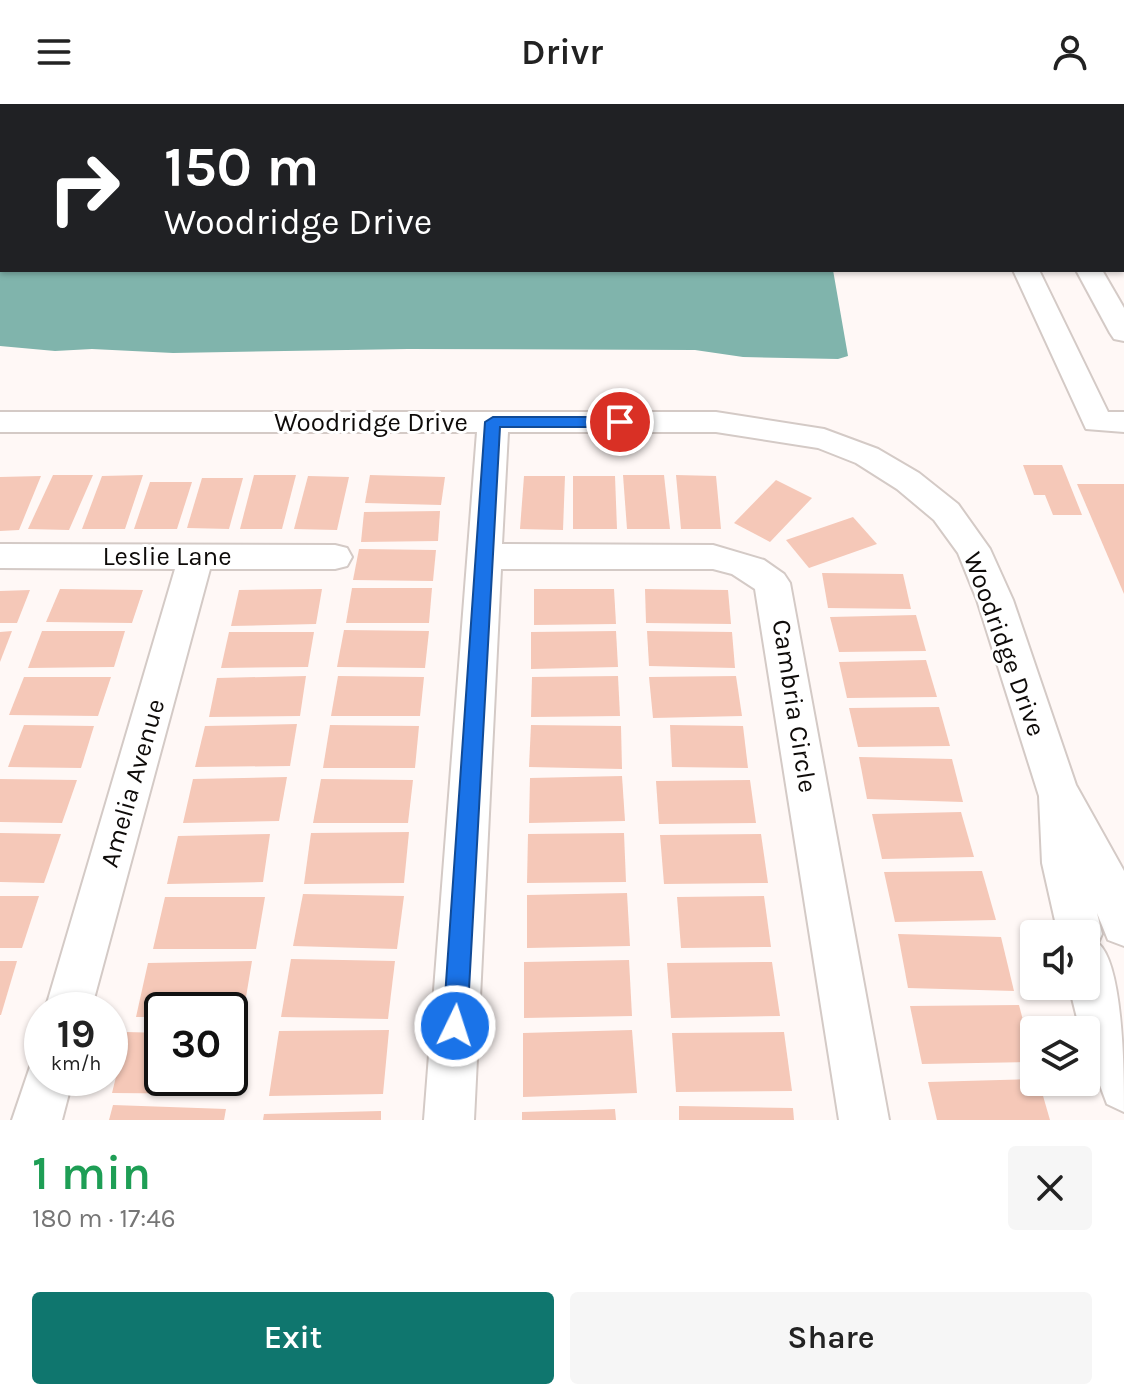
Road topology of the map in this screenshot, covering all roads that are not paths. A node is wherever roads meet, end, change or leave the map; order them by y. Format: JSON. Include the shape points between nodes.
{"nodes":[{"id":1,"x":1027,"y":272,"type":"edge"},
{"id":2,"x":1090,"y":272,"type":"edge"},
{"id":3,"x":1124,"y":333,"type":"edge"},
{"id":4,"x":0,"y":422,"type":"edge"},
{"id":5,"x":493,"y":422,"type":"junction"},
{"id":6,"x":1124,"y":422,"type":"edge"},
{"id":7,"x":0,"y":556,"type":"edge"},
{"id":8,"x":484,"y":556,"type":"junction"},
{"id":9,"x":196,"y":557,"type":"junction"},
{"id":10,"x":335,"y":557,"type":"dead end"},
{"id":11,"x":1057,"y":790,"type":"junction"},
{"id":12,"x":1077,"y":920,"type":"edge"},
{"id":13,"x":1124,"y":925,"type":"edge"},
{"id":14,"x":73,"y":992,"type":"edge"},
{"id":15,"x":1095,"y":1000,"type":"edge"},
{"id":16,"x":1124,"y":1087,"type":"edge"},
{"id":17,"x":44,"y":1096,"type":"edge"},
{"id":18,"x":37,"y":1120,"type":"edge"},
{"id":19,"x":449,"y":1120,"type":"edge"},
{"id":20,"x":864,"y":1120,"type":"edge"}],
"edges":[{"from":1,"to":6,"type":"street","via":[[1097,422]]},
{"from":2,"to":3,"type":"street"},
{"from":4,"to":5,"type":"street","name":"Woodridge Drive"},
{"from":5,"to":8,"type":"street"},
{"from":5,"to":11,"type":"street","name":"Woodridge Drive","via":[[716,422],[772,428],[824,439],[867,456],[908,481],[946,512],[973,549]]},
{"from":7,"to":9,"type":"street","name":"Leslie Lane"},
{"from":8,"to":19,"type":"street"},
{"from":8,"to":20,"type":"street","name":"Cambria Circle","via":[[713,557],[736,560],[772,583]]},
{"from":9,"to":10,"type":"street","name":"Leslie Lane"},
{"from":9,"to":14,"type":"street","name":"Amelia Avenue"},
{"from":11,"to":12,"type":"street","via":[[1063,863]]},
{"from":11,"to":13,"type":"street","via":[[1100,865]]},
{"from":15,"to":16,"type":"street"},
{"from":17,"to":18,"type":"street"}]}
